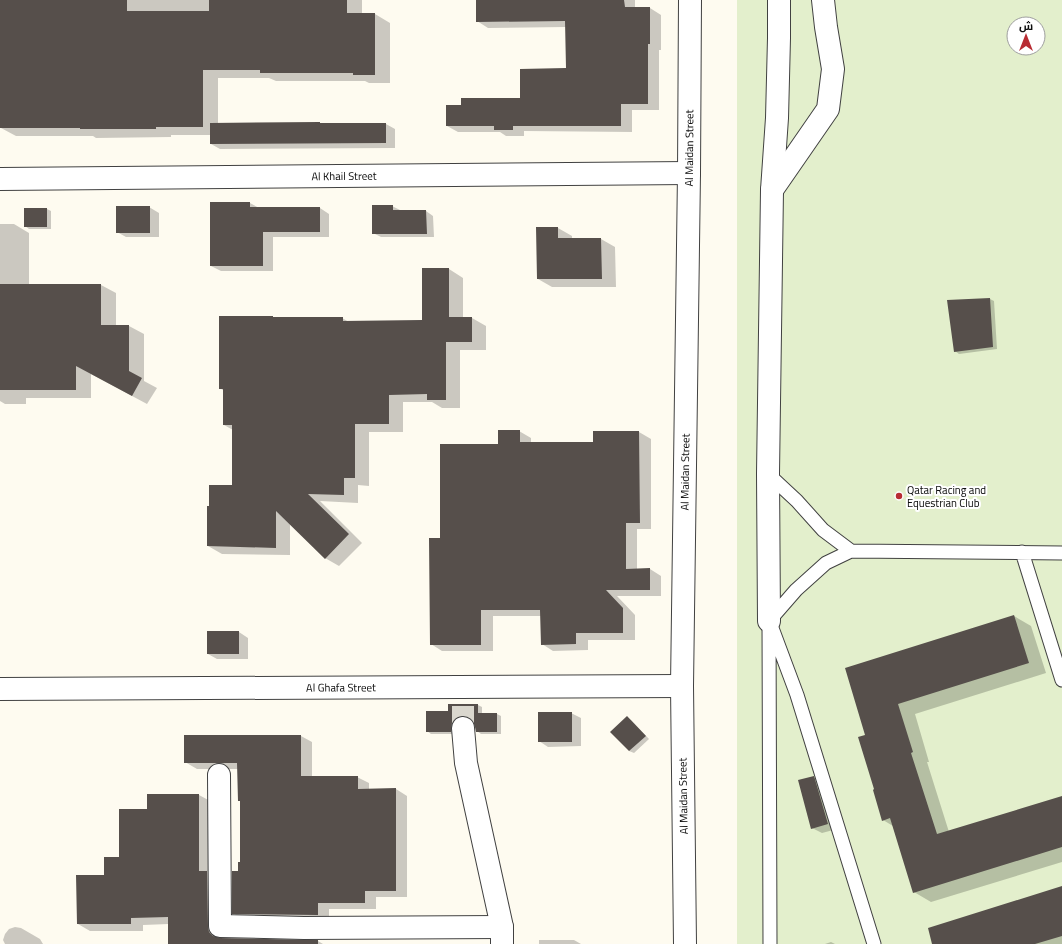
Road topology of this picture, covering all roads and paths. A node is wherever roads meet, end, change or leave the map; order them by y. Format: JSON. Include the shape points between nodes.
{"nodes":[{"id":1,"x":690,"y":0,"type":"edge"},
{"id":2,"x":779,"y":0,"type":"edge"},
{"id":3,"x":823,"y":0,"type":"edge"},
{"id":4,"x":689,"y":173,"type":"junction"},
{"id":5,"x":0,"y":179,"type":"edge"},
{"id":6,"x":772,"y":190,"type":"junction"},
{"id":7,"x":768,"y":474,"type":"junction"},
{"id":8,"x":851,"y":550,"type":"junction"},
{"id":9,"x":1022,"y":552,"type":"junction"},
{"id":10,"x":1062,"y":553,"type":"edge"},
{"id":11,"x":769,"y":621,"type":"junction"},
{"id":12,"x":1062,"y":680,"type":"edge"},
{"id":13,"x":682,"y":686,"type":"junction"},
{"id":14,"x":0,"y":689,"type":"edge"},
{"id":15,"x":463,"y":728,"type":"tunnel mouth"},
{"id":16,"x":219,"y":775,"type":"dead end"},
{"id":17,"x":502,"y":935,"type":"edge"},
{"id":18,"x":685,"y":944,"type":"edge"},
{"id":19,"x":770,"y":944,"type":"edge"},
{"id":20,"x":874,"y":944,"type":"edge"}],
"edges":[{"from":1,"to":4,"type":"street","name":"Al Maidan Street"},
{"from":2,"to":6,"type":"street","via":[[777,118]]},
{"from":3,"to":6,"type":"street","via":[[833,69],[828,108]]},
{"from":4,"to":5,"type":"street","name":"Al Khail Street"},
{"from":4,"to":13,"type":"street","name":"Al Maidan Street"},
{"from":6,"to":7,"type":"street"},
{"from":7,"to":8,"type":"lane","via":[[823,530]]},
{"from":7,"to":11,"type":"street"},
{"from":8,"to":9,"type":"lane"},
{"from":8,"to":11,"type":"lane","via":[[826,563],[796,590]]},
{"from":9,"to":10,"type":"lane"},
{"from":9,"to":12,"type":"lane"},
{"from":11,"to":19,"type":"lane"},
{"from":11,"to":20,"type":"lane","via":[[797,695]]},
{"from":13,"to":14,"type":"street","name":"Al Ghafa Street","via":[[460,695]]},
{"from":13,"to":18,"type":"street","name":"Al Maidan Street"},
{"from":15,"to":17,"type":"street","via":[[466,763]]},
{"from":16,"to":17,"type":"street","via":[[220,926]]}]}
